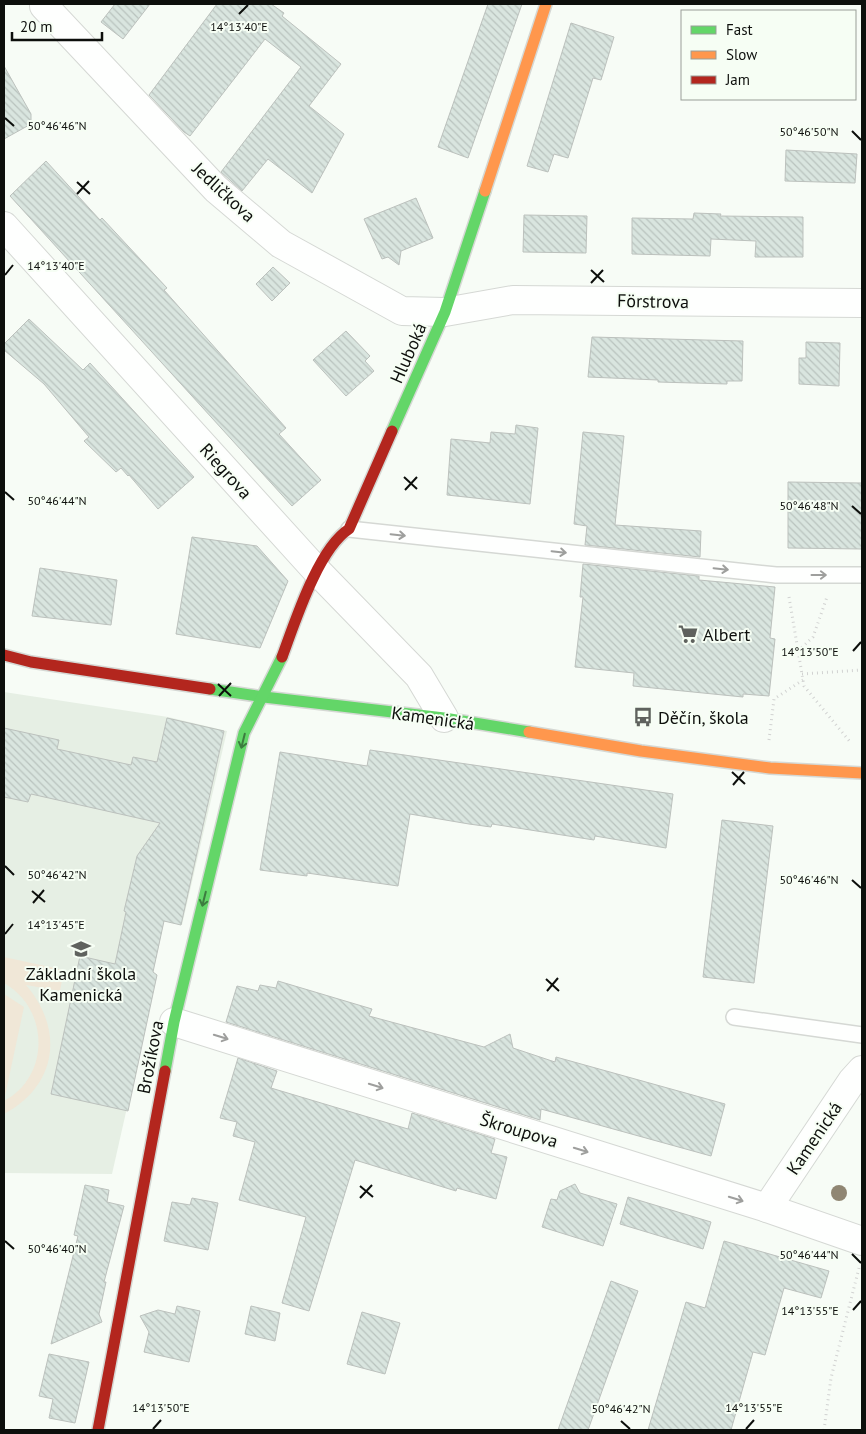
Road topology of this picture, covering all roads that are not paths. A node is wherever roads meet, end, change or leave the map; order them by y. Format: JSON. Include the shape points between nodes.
{"nodes":[{"id":1,"x":546,"y":4,"type":"edge"},
{"id":2,"x":44,"y":6,"type":"dead end"},
{"id":3,"x":4,"y":226,"type":"edge"},
{"id":4,"x":862,"y":303,"type":"edge"},
{"id":5,"x":445,"y":312,"type":"junction"},
{"id":6,"x":349,"y":530,"type":"junction"},
{"id":7,"x":316,"y":570,"type":"junction"},
{"id":8,"x":862,"y":575,"type":"edge"},
{"id":9,"x":4,"y":655,"type":"edge"},
{"id":10,"x":264,"y":697,"type":"junction"},
{"id":11,"x":444,"y":718,"type":"junction"},
{"id":12,"x":862,"y":773,"type":"edge"},
{"id":13,"x":734,"y":1018,"type":"dead end"},
{"id":14,"x":174,"y":1022,"type":"junction"},
{"id":15,"x":862,"y":1035,"type":"edge"},
{"id":16,"x":861,"y":1077,"type":"edge"},
{"id":17,"x":767,"y":1208,"type":"junction"},
{"id":18,"x":861,"y":1244,"type":"edge"},
{"id":19,"x":98,"y":1430,"type":"edge"}],
"edges":[{"from":1,"to":5,"type":"street","name":"Hluboká"},
{"from":2,"to":5,"type":"street","name":"Jedličkova","via":[[216,189],[281,244],[402,312]]},
{"from":3,"to":7,"type":"street","name":"Riegrova"},
{"from":4,"to":5,"type":"street","name":"Förstrova","via":[[513,300]]},
{"from":5,"to":6,"type":"street","name":"Hluboká"},
{"from":6,"to":7,"type":"street","name":"Hluboká","via":[[341,534]]},
{"from":6,"to":8,"type":"lane","one_way":true,"via":[[785,575]]},
{"from":7,"to":10,"type":"street","name":"Hluboká"},
{"from":7,"to":11,"type":"street","name":"Riegrova","via":[[419,676]]},
{"from":9,"to":10,"type":"street","name":"Kamenická","via":[[31,662]]},
{"from":10,"to":11,"type":"street","name":"Kamenická"},
{"from":10,"to":14,"type":"street","name":"Brožíkova","one_way":true,"via":[[244,733]]},
{"from":11,"to":12,"type":"street","name":"Kamenická","via":[[765,768]]},
{"from":13,"to":15,"type":"lane"},
{"from":14,"to":17,"type":"street","name":"Škroupova","one_way":true},
{"from":14,"to":19,"type":"street","name":"Brožíkova"},
{"from":16,"to":17,"type":"street","name":"Kamenická"},
{"from":17,"to":18,"type":"street","name":"Škroupova"}]}
